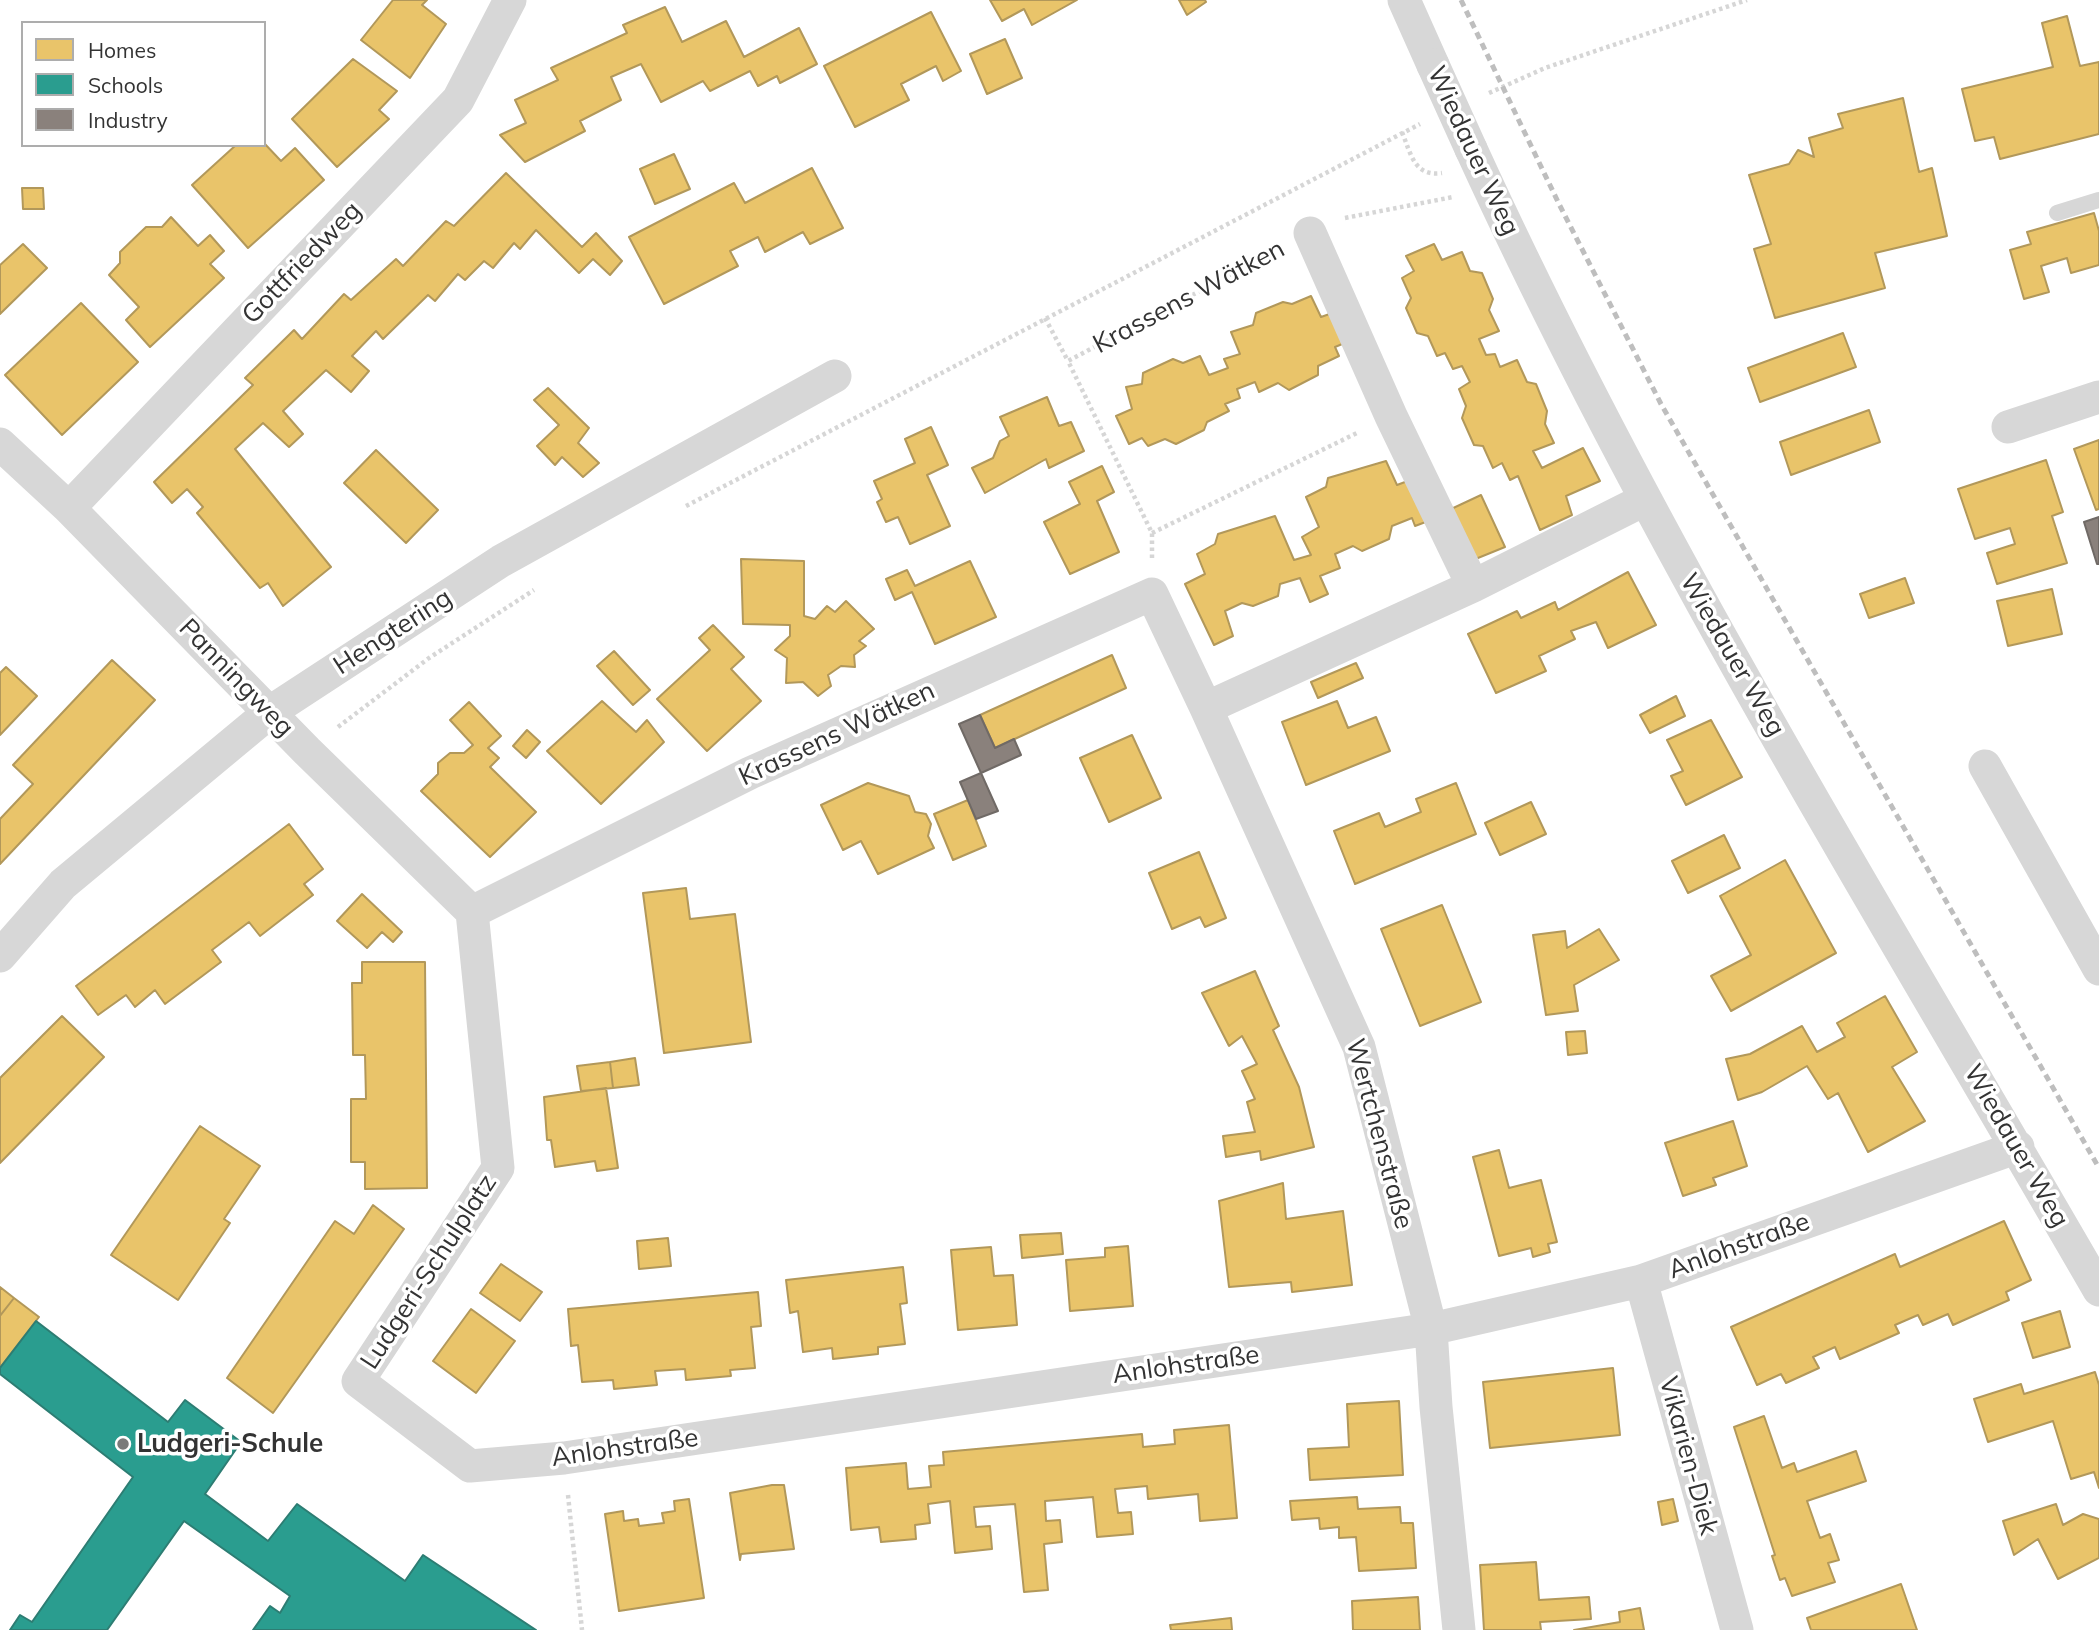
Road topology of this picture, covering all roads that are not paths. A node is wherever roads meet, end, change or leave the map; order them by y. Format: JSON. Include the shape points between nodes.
{"nodes":[{"id":1,"x":509,"y":0,"type":"edge"},
{"id":2,"x":1404,"y":0,"type":"edge"},
{"id":3,"x":2099,"y":201,"type":"edge"},
{"id":4,"x":2057,"y":213,"type":"dead end"},
{"id":5,"x":1310,"y":233,"type":"road end"},
{"id":6,"x":835,"y":376,"type":"dead end"},
{"id":7,"x":2099,"y":397,"type":"edge"},
{"id":8,"x":2008,"y":428,"type":"dead end"},
{"id":9,"x":0,"y":444,"type":"edge"},
{"id":10,"x":1644,"y":500,"type":"junction"},
{"id":11,"x":69,"y":508,"type":"junction"},
{"id":12,"x":1473,"y":586,"type":"junction"},
{"id":13,"x":1152,"y":594,"type":"joint"},
{"id":14,"x":1206,"y":708,"type":"junction"},
{"id":15,"x":270,"y":712,"type":"junction"},
{"id":16,"x":1985,"y":766,"type":"dead end"},
{"id":17,"x":472,"y":912,"type":"junction"},
{"id":18,"x":0,"y":956,"type":"edge"},
{"id":19,"x":2099,"y":969,"type":"edge"},
{"id":20,"x":2018,"y":1147,"type":"junction"},
{"id":21,"x":1641,"y":1281,"type":"junction"},
{"id":22,"x":2099,"y":1290,"type":"edge"},
{"id":23,"x":1431,"y":1329,"type":"junction"},
{"id":24,"x":358,"y":1381,"type":"joint"},
{"id":25,"x":1459,"y":1630,"type":"edge"},
{"id":26,"x":1737,"y":1630,"type":"edge"}],
"edges":[{"from":1,"to":11,"type":"street","name":"Gottfriedweg","via":[[458,100]]},
{"from":2,"to":10,"type":"street","name":"Wiedauer Weg","bridge":true,"via":[[1489,190]]},
{"from":3,"to":4,"type":"lane"},
{"from":5,"to":12,"type":"street","name":"Krassens Wätken"},
{"from":6,"to":15,"type":"street","name":"Hengtering","via":[[501,561]]},
{"from":7,"to":8,"type":"street"},
{"from":9,"to":11,"type":"street","name":"Panningweg"},
{"from":10,"to":12,"type":"street"},
{"from":10,"to":20,"type":"street","name":"Wiedauer Weg"},
{"from":11,"to":15,"type":"street","name":"Panningweg"},
{"from":12,"to":14,"type":"street"},
{"from":13,"to":14,"type":"street","name":"Wertchenstraße"},
{"from":13,"to":17,"type":"street","name":"Krassens Wätken","via":[[750,773]]},
{"from":14,"to":23,"type":"street","name":"Wertchenstraße","via":[[1359,1047]]},
{"from":15,"to":17,"type":"street","name":"Panningweg"},
{"from":15,"to":18,"type":"street","name":"Hengtering","via":[[62,884]]},
{"from":16,"to":19,"type":"street"},
{"from":17,"to":24,"type":"street","name":"Ludgeri-Schulplatz","via":[[498,1168]]},
{"from":20,"to":21,"type":"street","name":"Anlohstraße"},
{"from":20,"to":22,"type":"street","name":"Wiedauer Weg"},
{"from":21,"to":23,"type":"street","name":"Anlohstraße"},
{"from":21,"to":26,"type":"street","name":"Vikarien-Diek"},
{"from":23,"to":24,"type":"street","name":"Anlohstraße","via":[[564,1458],[470,1466]]},
{"from":23,"to":25,"type":"street","name":"Wertchenstraße"}]}
